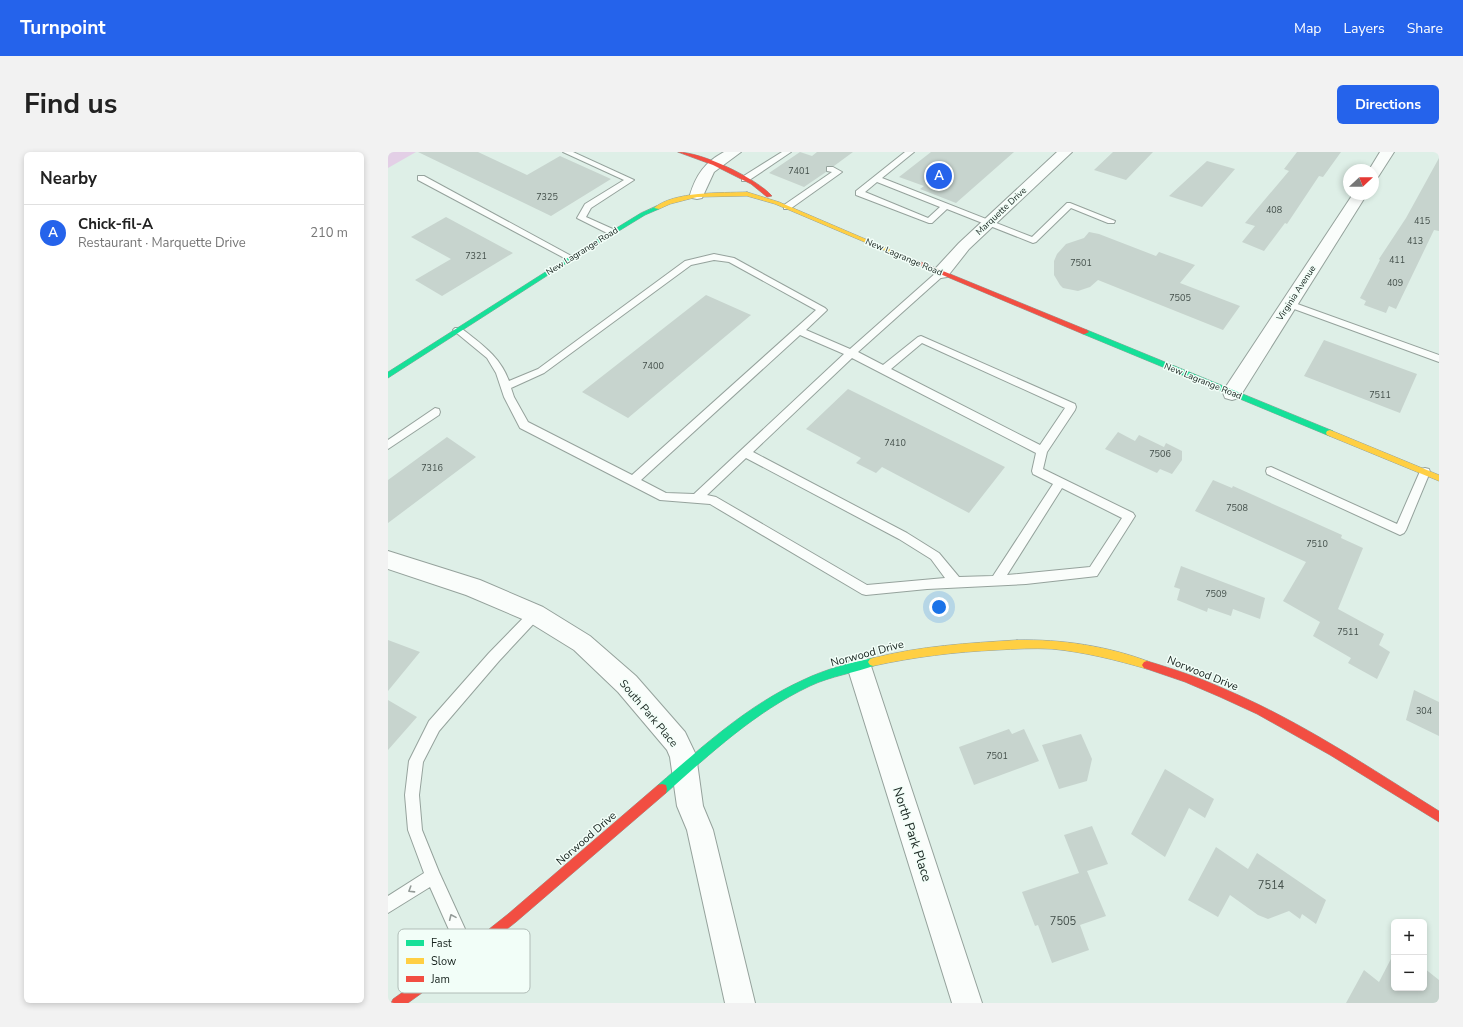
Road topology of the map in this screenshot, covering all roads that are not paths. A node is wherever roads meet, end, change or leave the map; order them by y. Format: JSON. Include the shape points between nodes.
{"nodes":[{"id":1,"x":567,"y":152,"type":"edge"},
{"id":2,"x":681,"y":152,"type":"edge"},
{"id":3,"x":734,"y":152,"type":"edge"},
{"id":4,"x":910,"y":152,"type":"edge"},
{"id":5,"x":1065,"y":152,"type":"edge"},
{"id":6,"x":1387,"y":152,"type":"edge"},
{"id":7,"x":790,"y":153,"type":"edge"},
{"id":8,"x":776,"y":159,"type":"junction"},
{"id":9,"x":784,"y":162,"type":"dead end"},
{"id":10,"x":715,"y":164,"type":"junction"},
{"id":11,"x":1379,"y":165,"type":"edge"},
{"id":12,"x":766,"y":166,"type":"junction"},
{"id":13,"x":774,"y":169,"type":"dead end"},
{"id":14,"x":830,"y":169,"type":"dead end"},
{"id":15,"x":819,"y":176,"type":"dead end"},
{"id":16,"x":421,"y":178,"type":"dead end"},
{"id":17,"x":745,"y":179,"type":"junction"},
{"id":18,"x":876,"y":179,"type":"junction"},
{"id":19,"x":827,"y":180,"type":"junction"},
{"id":20,"x":809,"y":183,"type":"dead end"},
{"id":21,"x":818,"y":187,"type":"junction"},
{"id":22,"x":697,"y":195,"type":"junction"},
{"id":23,"x":1356,"y":200,"type":"edge"},
{"id":24,"x":777,"y":203,"type":"junction"},
{"id":25,"x":787,"y":207,"type":"junction"},
{"id":26,"x":945,"y":207,"type":"junction"},
{"id":27,"x":1111,"y":221,"type":"dead end"},
{"id":28,"x":988,"y":224,"type":"junction"},
{"id":29,"x":612,"y":232,"type":"junction"},
{"id":30,"x":571,"y":258,"type":"junction"},
{"id":31,"x":941,"y":273,"type":"junction"},
{"id":32,"x":1289,"y":304,"type":"junction"},
{"id":33,"x":458,"y":330,"type":"junction"},
{"id":34,"x":800,"y":331,"type":"junction"},
{"id":35,"x":851,"y":353,"type":"junction"},
{"id":36,"x":1439,"y":360,"type":"edge"},
{"id":37,"x":883,"y":370,"type":"junction"},
{"id":38,"x":388,"y":376,"type":"edge"},
{"id":39,"x":506,"y":386,"type":"junction"},
{"id":40,"x":1232,"y":393,"type":"junction"},
{"id":41,"x":435,"y":412,"type":"dead end"},
{"id":42,"x":388,"y":445,"type":"edge"},
{"id":43,"x":1042,"y":451,"type":"junction"},
{"id":44,"x":745,"y":453,"type":"junction"},
{"id":45,"x":1271,"y":471,"type":"dead end"},
{"id":46,"x":1425,"y":472,"type":"junction"},
{"id":47,"x":1439,"y":478,"type":"edge"},
{"id":48,"x":633,"y":481,"type":"junction"},
{"id":49,"x":1060,"y":483,"type":"junction"},
{"id":50,"x":696,"y":499,"type":"junction"},
{"id":51,"x":388,"y":560,"type":"edge"},
{"id":52,"x":996,"y":581,"type":"junction"},
{"id":53,"x":956,"y":583,"type":"junction"},
{"id":54,"x":535,"y":614,"type":"junction"},
{"id":55,"x":859,"y":666,"type":"junction"},
{"id":56,"x":684,"y":769,"type":"junction"},
{"id":57,"x":1439,"y":817,"type":"edge"},
{"id":58,"x":433,"y":876,"type":"junction"},
{"id":59,"x":388,"y":905,"type":"edge"},
{"id":60,"x":457,"y":929,"type":"edge"},
{"id":61,"x":498,"y":929,"type":"edge"},
{"id":62,"x":411,"y":993,"type":"edge"},
{"id":63,"x":397,"y":1003,"type":"edge"},
{"id":64,"x":740,"y":1003,"type":"edge"},
{"id":65,"x":967,"y":1003,"type":"edge"}],
"edges":[{"from":1,"to":29,"type":"lane","via":[[630,180],[588,206],[581,218]]},
{"from":2,"to":10,"type":"main road"},
{"from":3,"to":10,"type":"street"},
{"from":4,"to":18,"type":"lane"},
{"from":5,"to":28,"type":"street","name":"Marquette Drive"},
{"from":6,"to":11,"type":"street"},
{"from":7,"to":8,"type":"lane"},
{"from":8,"to":9,"type":"lane"},
{"from":8,"to":12,"type":"lane"},
{"from":10,"to":17,"type":"main road"},
{"from":10,"to":22,"type":"street","via":[[716,171],[711,181]]},
{"from":12,"to":13,"type":"lane"},
{"from":12,"to":17,"type":"lane"},
{"from":14,"to":19,"type":"lane","via":[[838,172]]},
{"from":15,"to":19,"type":"lane"},
{"from":16,"to":30,"type":"lane"},
{"from":17,"to":24,"type":"main road","via":[[761,188]]},
{"from":18,"to":26,"type":"lane"},
{"from":18,"to":26,"type":"lane","via":[[859,192],[929,221]]},
{"from":19,"to":21,"type":"lane"},
{"from":20,"to":21,"type":"lane"},
{"from":21,"to":25,"type":"lane"},
{"from":22,"to":24,"type":"main road","name":"New Lagrange Road","via":[[747,194]]},
{"from":22,"to":29,"type":"main road","name":"New Lagrange Road","via":[[660,206]]},
{"from":23,"to":32,"type":"street","name":"Virginia Avenue"},
{"from":24,"to":25,"type":"main road","name":"New Lagrange Road"},
{"from":25,"to":31,"type":"main road","name":"New Lagrange Road"},
{"from":26,"to":28,"type":"lane"},
{"from":27,"to":28,"type":"lane","via":[[1070,205],[1033,240]]},
{"from":28,"to":31,"type":"street","name":"Marquette Drive","via":[[964,246]]},
{"from":29,"to":30,"type":"main road","name":"New Lagrange Road"},
{"from":30,"to":33,"type":"main road","name":"New Lagrange Road"},
{"from":31,"to":35,"type":"lane"},
{"from":31,"to":40,"type":"main road","name":"New Lagrange Road"},
{"from":32,"to":36,"type":"lane"},
{"from":32,"to":40,"type":"street","name":"Virginia Avenue"},
{"from":33,"to":38,"type":"main road","name":"New Lagrange Road"},
{"from":33,"to":39,"type":"lane","via":[[490,356]]},
{"from":34,"to":35,"type":"lane"},
{"from":34,"to":39,"type":"lane","via":[[822,310],[731,260],[714,257],[688,263],[541,371]]},
{"from":34,"to":48,"type":"lane"},
{"from":35,"to":37,"type":"lane"},
{"from":35,"to":44,"type":"lane"},
{"from":37,"to":43,"type":"lane"},
{"from":37,"to":43,"type":"lane","via":[[921,338],[1071,407]]},
{"from":39,"to":48,"type":"lane","via":[[524,425]]},
{"from":40,"to":46,"type":"main road","name":"New Lagrange Road"},
{"from":41,"to":42,"type":"lane"},
{"from":43,"to":49,"type":"lane","via":[[1037,471]]},
{"from":44,"to":50,"type":"lane"},
{"from":44,"to":53,"type":"lane","via":[[903,536],[935,556]]},
{"from":45,"to":46,"type":"lane","via":[[1400,530]]},
{"from":46,"to":47,"type":"main road","name":"New Lagrange Road"},
{"from":48,"to":50,"type":"lane","via":[[664,497]]},
{"from":49,"to":52,"type":"lane"},
{"from":49,"to":52,"type":"lane","via":[[1128,516],[1094,572]]},
{"from":50,"to":53,"type":"lane","via":[[712,500],[866,590]]},
{"from":51,"to":54,"type":"street","name":"South Park Place","via":[[472,587]]},
{"from":52,"to":53,"type":"lane"},
{"from":54,"to":56,"type":"street","name":"South Park Place","via":[[582,643],[627,684],[676,741],[683,755]]},
{"from":54,"to":58,"type":"lane","via":[[434,726],[416,761],[412,795],[415,830]]},
{"from":55,"to":56,"type":"main road","name":"Norwood Drive","via":[[817,678],[793,689],[710,746]]},
{"from":55,"to":57,"type":"main road","name":"Norwood Drive","via":[[895,656],[945,649],[1030,644],[1061,646],[1124,657],[1190,680],[1245,704],[1322,746]]},
{"from":55,"to":65,"type":"street","name":"North Park Place"},
{"from":56,"to":61,"type":"main road","name":"Norwood Drive"},
{"from":56,"to":64,"type":"street","name":"South Park Place","via":[[690,806],[700,830]]},
{"from":58,"to":59,"type":"lane","one_way":true},
{"from":60,"to":58,"type":"lane","one_way":true},
{"from":62,"to":63,"type":"main road","name":"Norwood Drive"}]}
